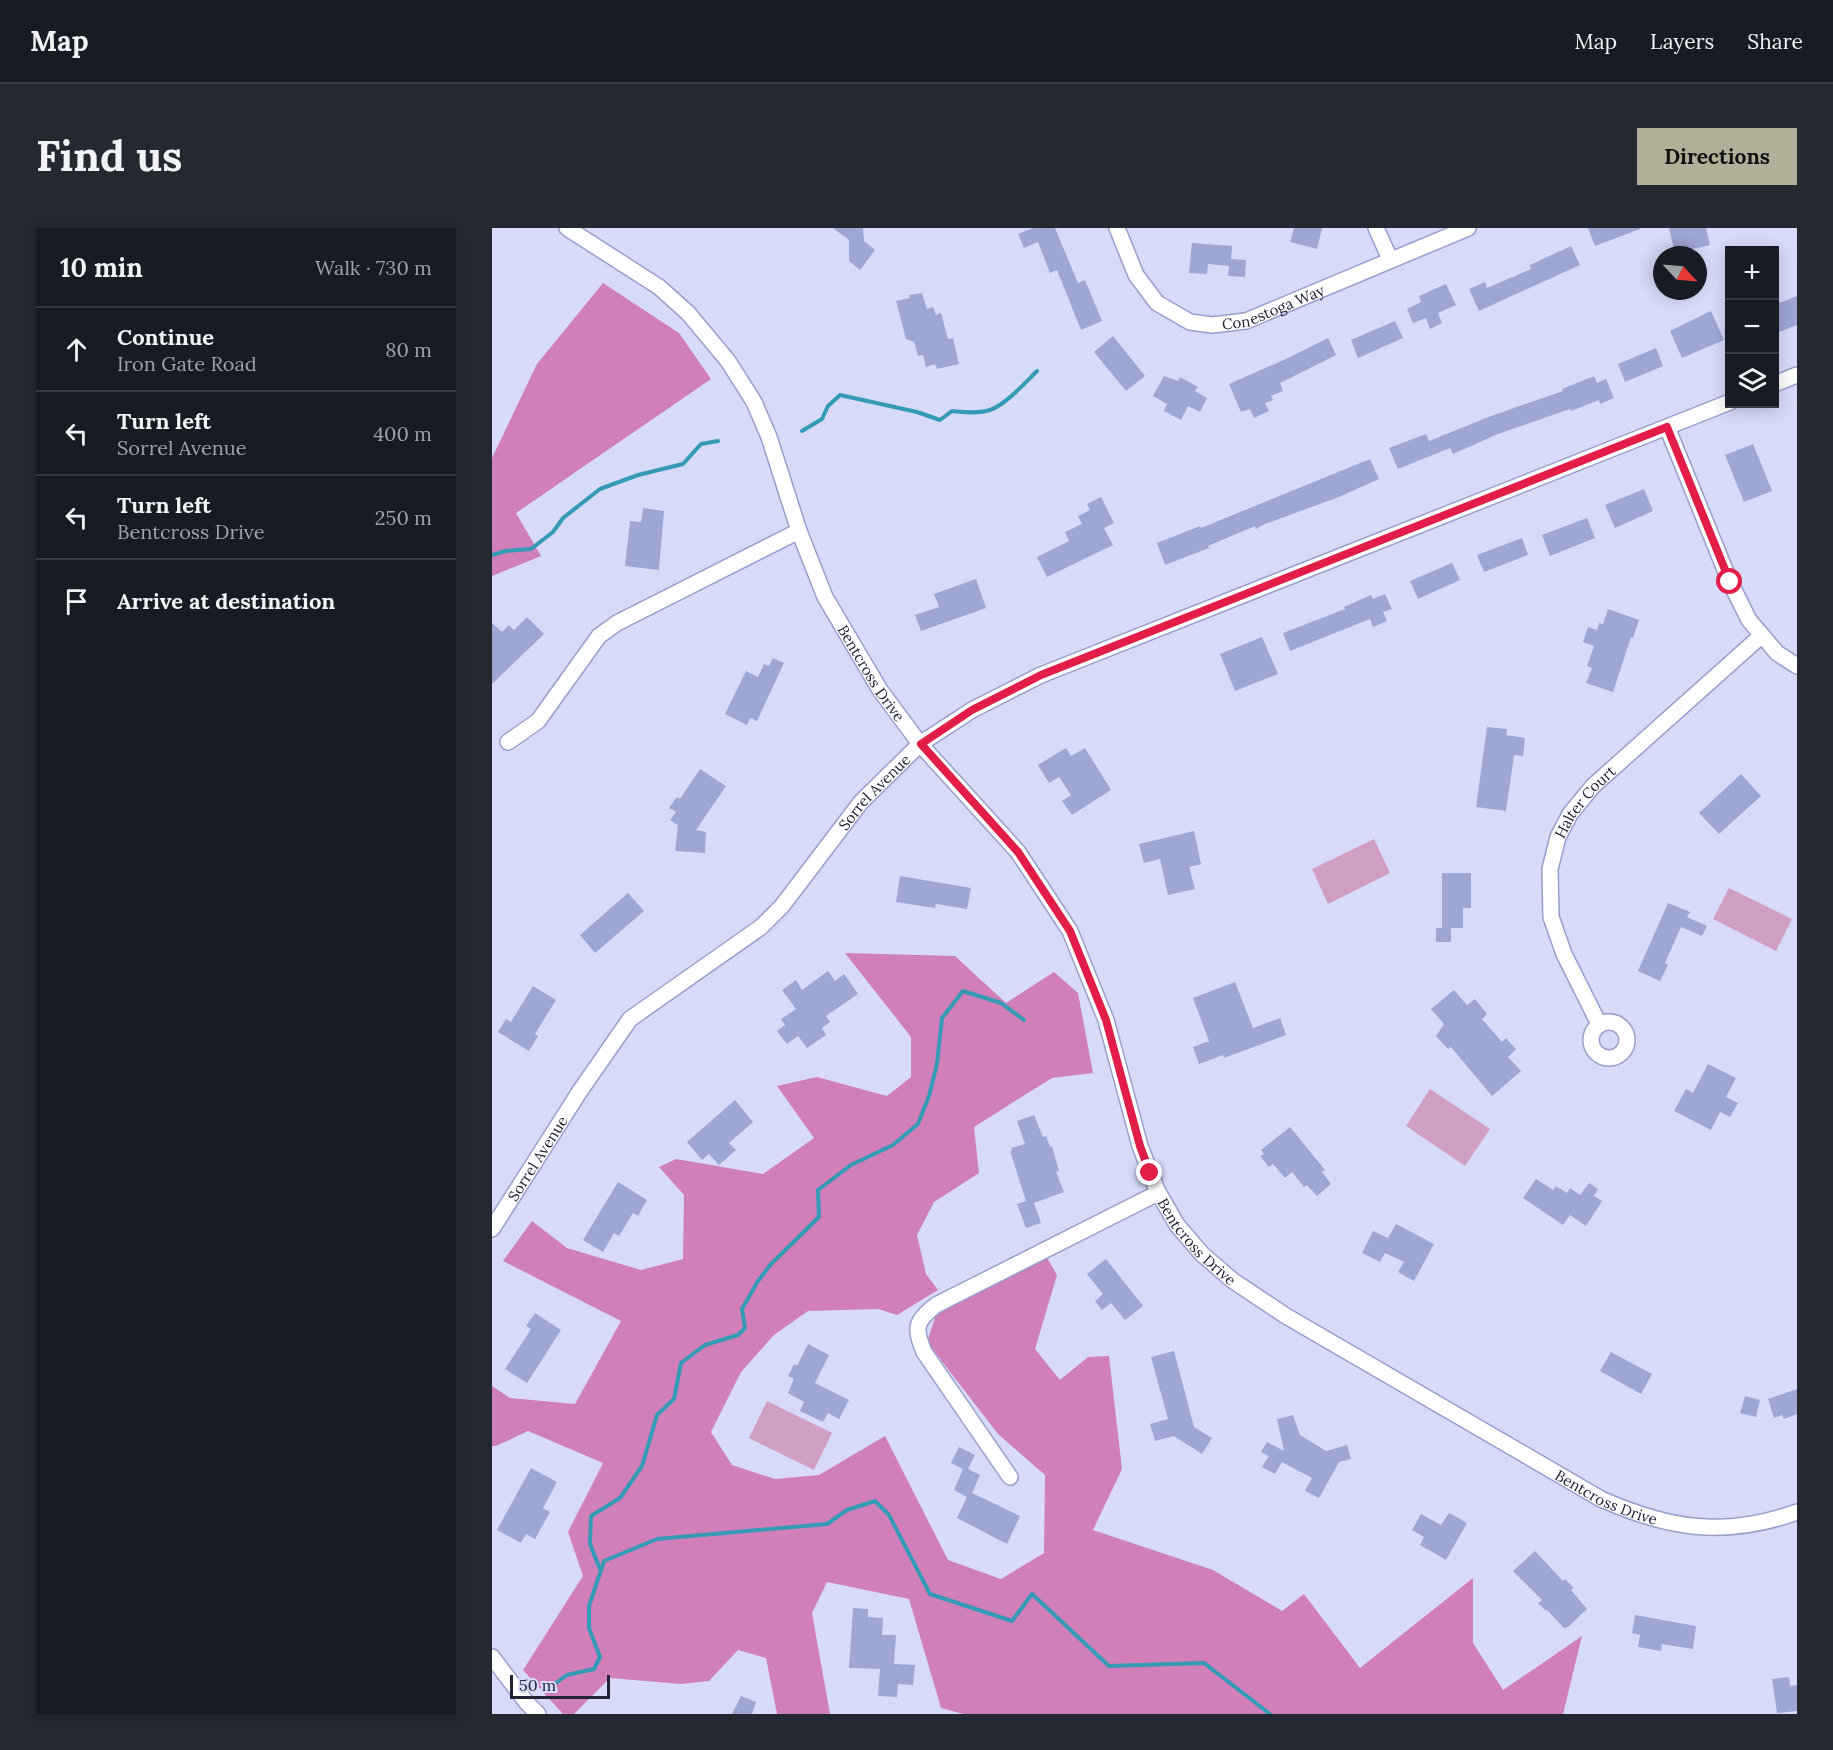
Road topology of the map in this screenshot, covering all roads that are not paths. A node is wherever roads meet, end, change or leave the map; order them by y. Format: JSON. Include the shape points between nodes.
{"nodes":[{"id":1,"x":567,"y":228,"type":"edge"},
{"id":2,"x":1117,"y":228,"type":"edge"},
{"id":3,"x":1376,"y":228,"type":"edge"},
{"id":4,"x":1468,"y":228,"type":"edge"},
{"id":5,"x":1390,"y":259,"type":"junction"},
{"id":6,"x":1797,"y":375,"type":"edge"},
{"id":7,"x":1779,"y":382,"type":"edge"},
{"id":8,"x":1725,"y":404,"type":"edge"},
{"id":9,"x":1667,"y":427,"type":"junction"},
{"id":10,"x":799,"y":531,"type":"junction"},
{"id":11,"x":1761,"y":636,"type":"junction"},
{"id":12,"x":1797,"y":666,"type":"edge"},
{"id":13,"x":508,"y":742,"type":"dead end"},
{"id":14,"x":921,"y":744,"type":"junction"},
{"id":15,"x":1599,"y":1024,"type":"dead end"},
{"id":16,"x":1158,"y":1193,"type":"junction"},
{"id":17,"x":492,"y":1229,"type":"edge"},
{"id":18,"x":1010,"y":1477,"type":"dead end"},
{"id":19,"x":1797,"y":1512,"type":"edge"},
{"id":20,"x":492,"y":1657,"type":"edge"},
{"id":21,"x":538,"y":1714,"type":"edge"}],
"edges":[{"from":1,"to":10,"type":"street","name":"Bentcross Drive","via":[[659,287],[688,313],[728,361],[754,402],[769,437]]},
{"from":2,"to":5,"type":"street","name":"Conestoga Way","via":[[1136,275],[1157,303],[1190,322],[1212,326],[1246,321]]},
{"from":3,"to":5,"type":"street"},
{"from":4,"to":5,"type":"street","name":"Conestoga Way"},
{"from":6,"to":7,"type":"street"},
{"from":8,"to":9,"type":"street","name":"Sorrel Avenue"},
{"from":9,"to":11,"type":"street","via":[[1730,582]]},
{"from":9,"to":14,"type":"street","name":"Sorrel Avenue","via":[[1041,675],[972,710]]},
{"from":10,"to":13,"type":"street","via":[[617,623],[599,636],[538,721]]},
{"from":10,"to":14,"type":"street","name":"Bentcross Drive","via":[[825,597],[880,690]]},
{"from":11,"to":12,"type":"street"},
{"from":11,"to":15,"type":"street","name":"Halter Court","via":[[1593,786],[1570,814],[1558,837],[1550,868],[1551,917],[1564,954]]},
{"from":14,"to":16,"type":"street","name":"Bentcross Drive","via":[[1018,852],[1070,931],[1106,1020],[1140,1146]]},
{"from":14,"to":17,"type":"street","name":"Sorrel Avenue","via":[[861,802],[782,906],[761,927],[630,1019],[579,1091]]},
{"from":16,"to":18,"type":"street","via":[[936,1305],[917,1325],[916,1334],[924,1352]]},
{"from":16,"to":19,"type":"street","name":"Bentcross Drive","via":[[1177,1225],[1232,1280],[1601,1499],[1634,1513],[1688,1527],[1770,1522]]},
{"from":20,"to":21,"type":"street"}]}
